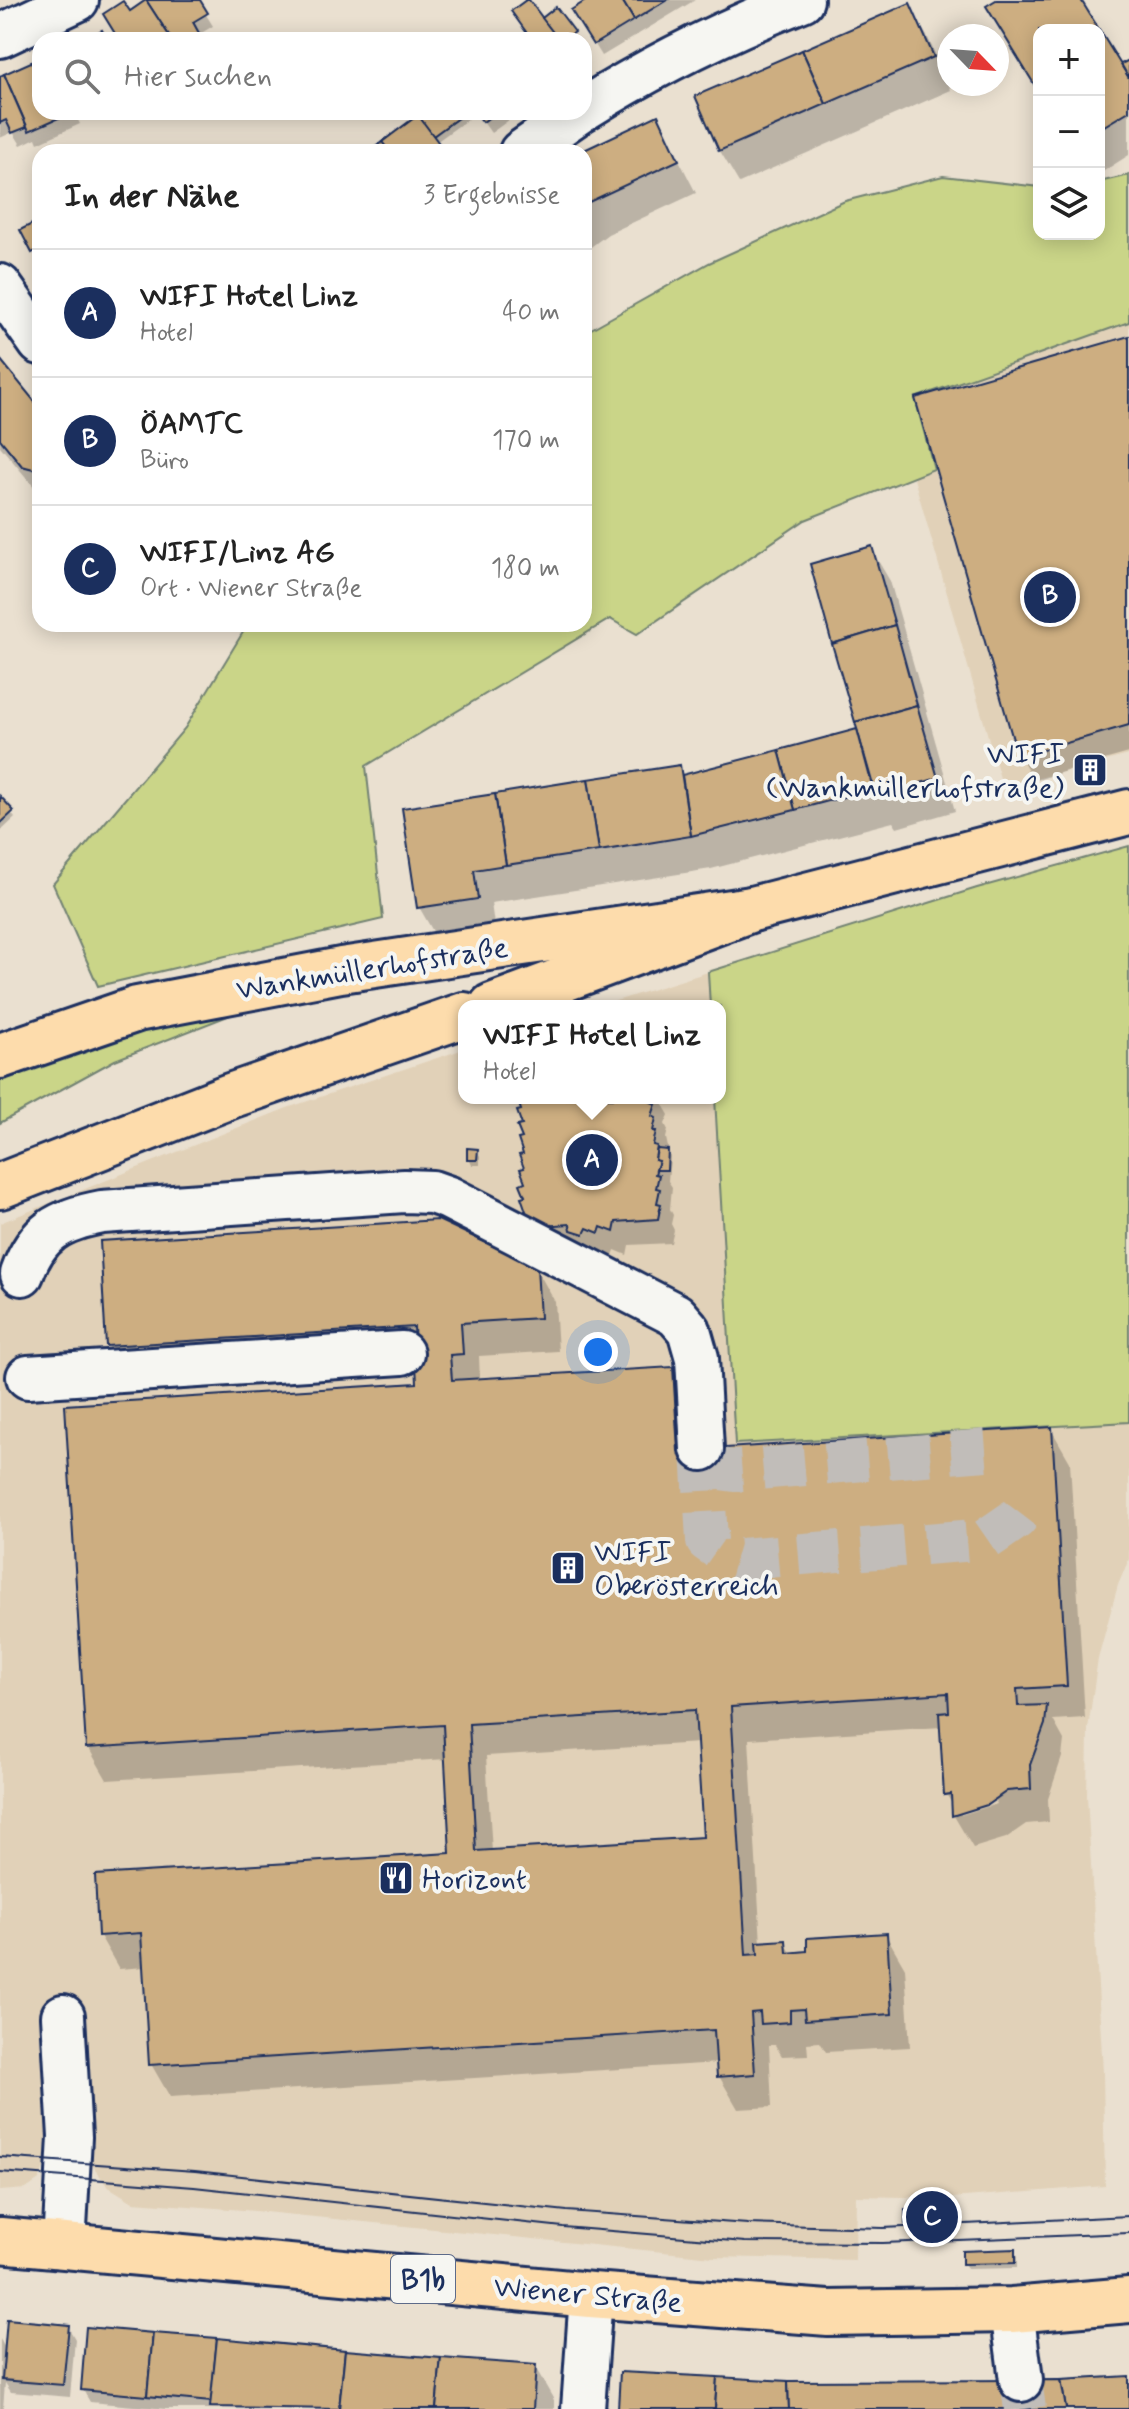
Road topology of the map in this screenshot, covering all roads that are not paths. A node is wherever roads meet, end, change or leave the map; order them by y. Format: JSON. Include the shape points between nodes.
{"nodes":[{"id":1,"x":77,"y":0,"type":"edge"},
{"id":2,"x":802,"y":0,"type":"edge"},
{"id":3,"x":0,"y":36,"type":"edge"},
{"id":4,"x":592,"y":104,"type":"edge"},
{"id":5,"x":567,"y":120,"type":"edge"},
{"id":6,"x":533,"y":144,"type":"edge"},
{"id":7,"x":0,"y":286,"type":"edge"},
{"id":8,"x":32,"y":332,"type":"edge"},
{"id":9,"x":1129,"y":812,"type":"edge"},
{"id":10,"x":752,"y":909,"type":"junction"},
{"id":11,"x":508,"y":1000,"type":"edge"},
{"id":12,"x":458,"y":1017,"type":"edge"},
{"id":13,"x":0,"y":1056,"type":"edge"},
{"id":14,"x":0,"y":1186,"type":"edge"},
{"id":15,"x":7,"y":1269,"type":"edge"},
{"id":16,"x":402,"y":1353,"type":"dead end"},
{"id":17,"x":28,"y":1377,"type":"dead end"},
{"id":18,"x":702,"y":1449,"type":"tunnel mouth"},
{"id":19,"x":63,"y":2016,"type":"dead end"},
{"id":20,"x":0,"y":2240,"type":"edge"},
{"id":21,"x":64,"y":2246,"type":"junction"},
{"id":22,"x":591,"y":2295,"type":"junction"},
{"id":23,"x":1129,"y":2300,"type":"edge"},
{"id":24,"x":1012,"y":2310,"type":"junction"},
{"id":25,"x":1021,"y":2380,"type":"tunnel mouth"},
{"id":26,"x":583,"y":2409,"type":"edge"}],
"edges":[{"from":1,"to":3,"type":"street"},
{"from":2,"to":4,"type":"street","via":[[688,49]]},
{"from":5,"to":6,"type":"street"},
{"from":7,"to":8,"type":"street"},
{"from":9,"to":10,"type":"main road","name":"Wankmüllerhofstraße"},
{"from":10,"to":11,"type":"main road","name":"Wankmüllerhofstraße"},
{"from":10,"to":13,"type":"main road","name":"Wankmüllerhofstraße","via":[[341,970],[137,1009]]},
{"from":12,"to":14,"type":"main road","name":"Wankmüllerhofstraße","via":[[230,1096]]},
{"from":15,"to":18,"type":"street","via":[[53,1228],[102,1212],[432,1192],[676,1315],[689,1330],[697,1358]]},
{"from":16,"to":17,"type":"street"},
{"from":19,"to":21,"type":"street","via":[[70,2137]]},
{"from":20,"to":21,"type":"main road","name":"Wiener Straße","number":"B1b"},
{"from":21,"to":22,"type":"main road","name":"Wiener Straße","number":"B1b"},
{"from":22,"to":24,"type":"main road","name":"Wiener Straße","number":"B1b","via":[[828,2313]]},
{"from":22,"to":26,"type":"street"},
{"from":23,"to":24,"type":"main road","name":"Wiener Straße","number":"B1b"},
{"from":24,"to":25,"type":"street"}]}
